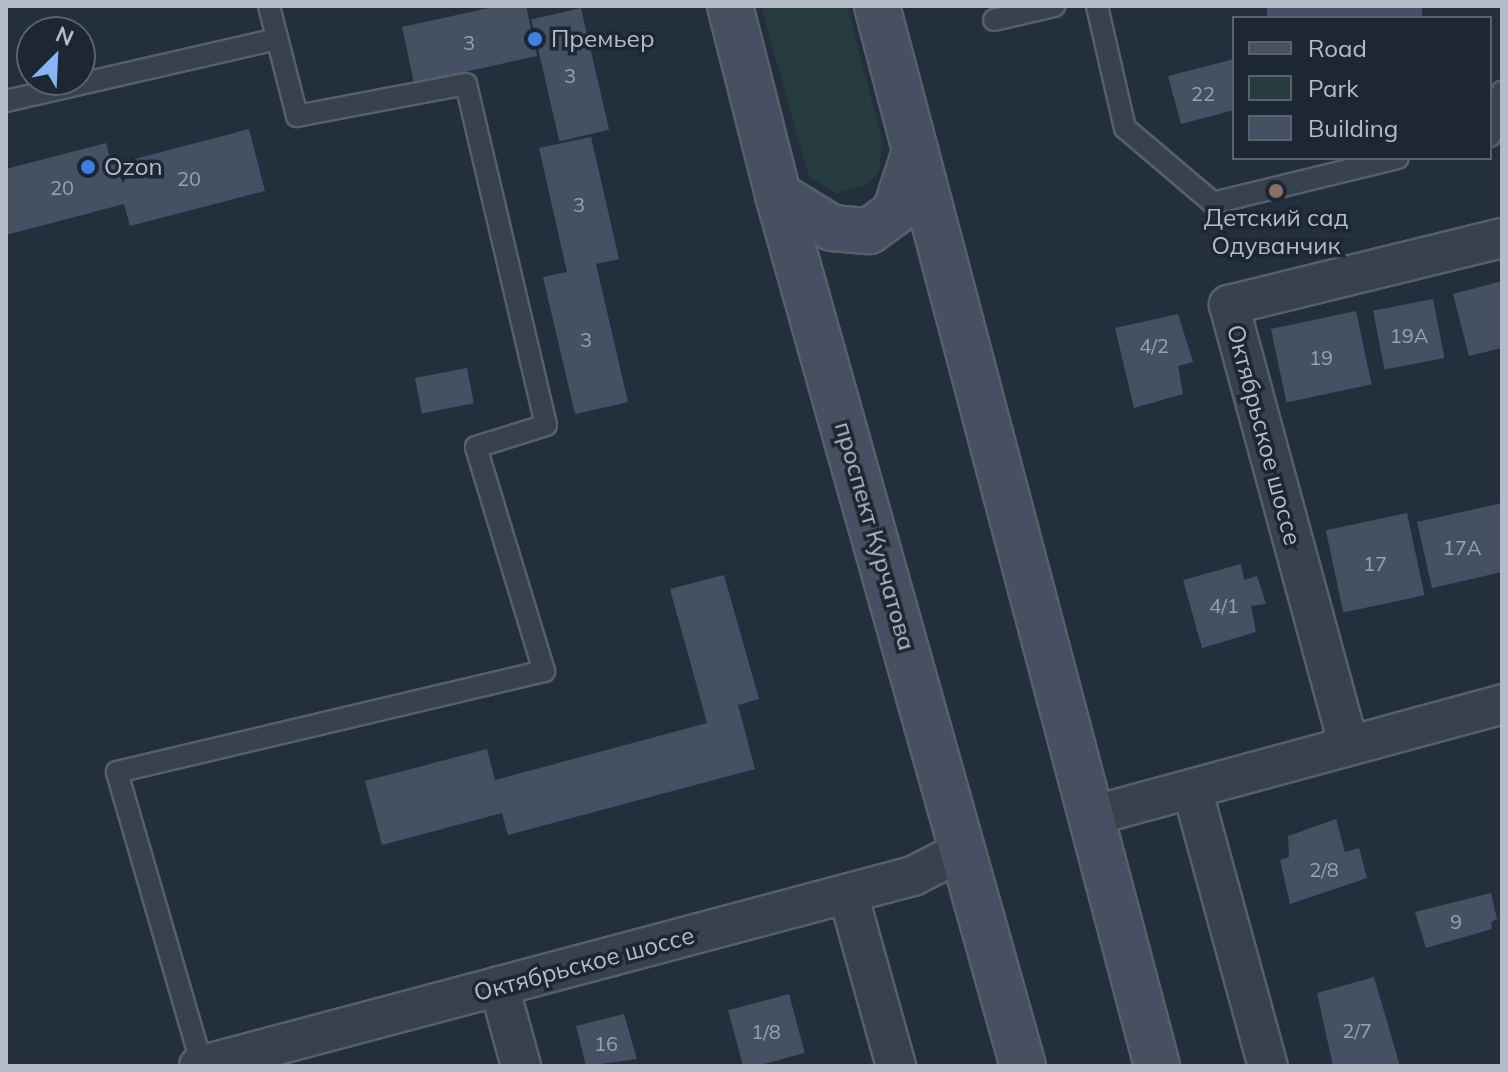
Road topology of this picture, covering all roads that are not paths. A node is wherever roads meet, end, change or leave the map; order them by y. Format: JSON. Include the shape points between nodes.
{"nodes":[{"id":1,"x":269,"y":6,"type":"edge"},
{"id":2,"x":730,"y":6,"type":"edge"},
{"id":3,"x":877,"y":6,"type":"edge"},
{"id":4,"x":1054,"y":6,"type":"edge"},
{"id":5,"x":1097,"y":6,"type":"edge"},
{"id":6,"x":994,"y":20,"type":"dead end"},
{"id":7,"x":277,"y":39,"type":"junction"},
{"id":8,"x":1502,"y":92,"type":"edge"},
{"id":9,"x":6,"y":101,"type":"edge"},
{"id":10,"x":1492,"y":129,"type":"edge"},
{"id":11,"x":915,"y":152,"type":"junction"},
{"id":12,"x":1390,"y":160,"type":"edge"},
{"id":13,"x":778,"y":195,"type":"junction"},
{"id":14,"x":1502,"y":238,"type":"edge"},
{"id":15,"x":1502,"y":704,"type":"edge"},
{"id":16,"x":1348,"y":743,"type":"junction"},
{"id":17,"x":1192,"y":789,"type":"junction"},
{"id":18,"x":1091,"y":816,"type":"junction"},
{"id":19,"x":964,"y":850,"type":"junction"},
{"id":20,"x":848,"y":894,"type":"junction"},
{"id":21,"x":499,"y":986,"type":"junction"},
{"id":22,"x":200,"y":1066,"type":"edge"},
{"id":23,"x":521,"y":1066,"type":"edge"},
{"id":24,"x":896,"y":1066,"type":"edge"},
{"id":25,"x":1023,"y":1066,"type":"edge"},
{"id":26,"x":1157,"y":1066,"type":"edge"},
{"id":27,"x":1268,"y":1066,"type":"edge"}],
"edges":[{"from":1,"to":7,"type":"lane"},
{"from":2,"to":13,"type":"main road","name":"проспект Курчатова"},
{"from":3,"to":11,"type":"main road"},
{"from":4,"to":6,"type":"lane"},
{"from":5,"to":12,"type":"lane","via":[[1125,128],[1213,203]]},
{"from":7,"to":9,"type":"lane"},
{"from":7,"to":22,"type":"lane","via":[[297,116],[466,84],[546,425],[476,447],[544,671],[117,772]]},
{"from":8,"to":10,"type":"lane"},
{"from":11,"to":13,"type":"main road","via":[[895,212],[869,231],[832,228]]},
{"from":11,"to":18,"type":"main road"},
{"from":13,"to":19,"type":"main road","name":"проспект Курчатова"},
{"from":14,"to":16,"type":"street","name":"Октябрьское шоссе","via":[[1229,305]]},
{"from":15,"to":16,"type":"street"},
{"from":16,"to":17,"type":"street"},
{"from":17,"to":18,"type":"street"},
{"from":17,"to":27,"type":"street"},
{"from":18,"to":26,"type":"main road"},
{"from":19,"to":20,"type":"street","name":"Октябрьское шоссе","via":[[913,876]]},
{"from":19,"to":25,"type":"main road","name":"проспект Курчатова"},
{"from":20,"to":21,"type":"street","name":"Октябрьское шоссе"},
{"from":20,"to":24,"type":"street"},
{"from":21,"to":22,"type":"street","name":"Октябрьское шоссе"},
{"from":21,"to":23,"type":"street"}]}
